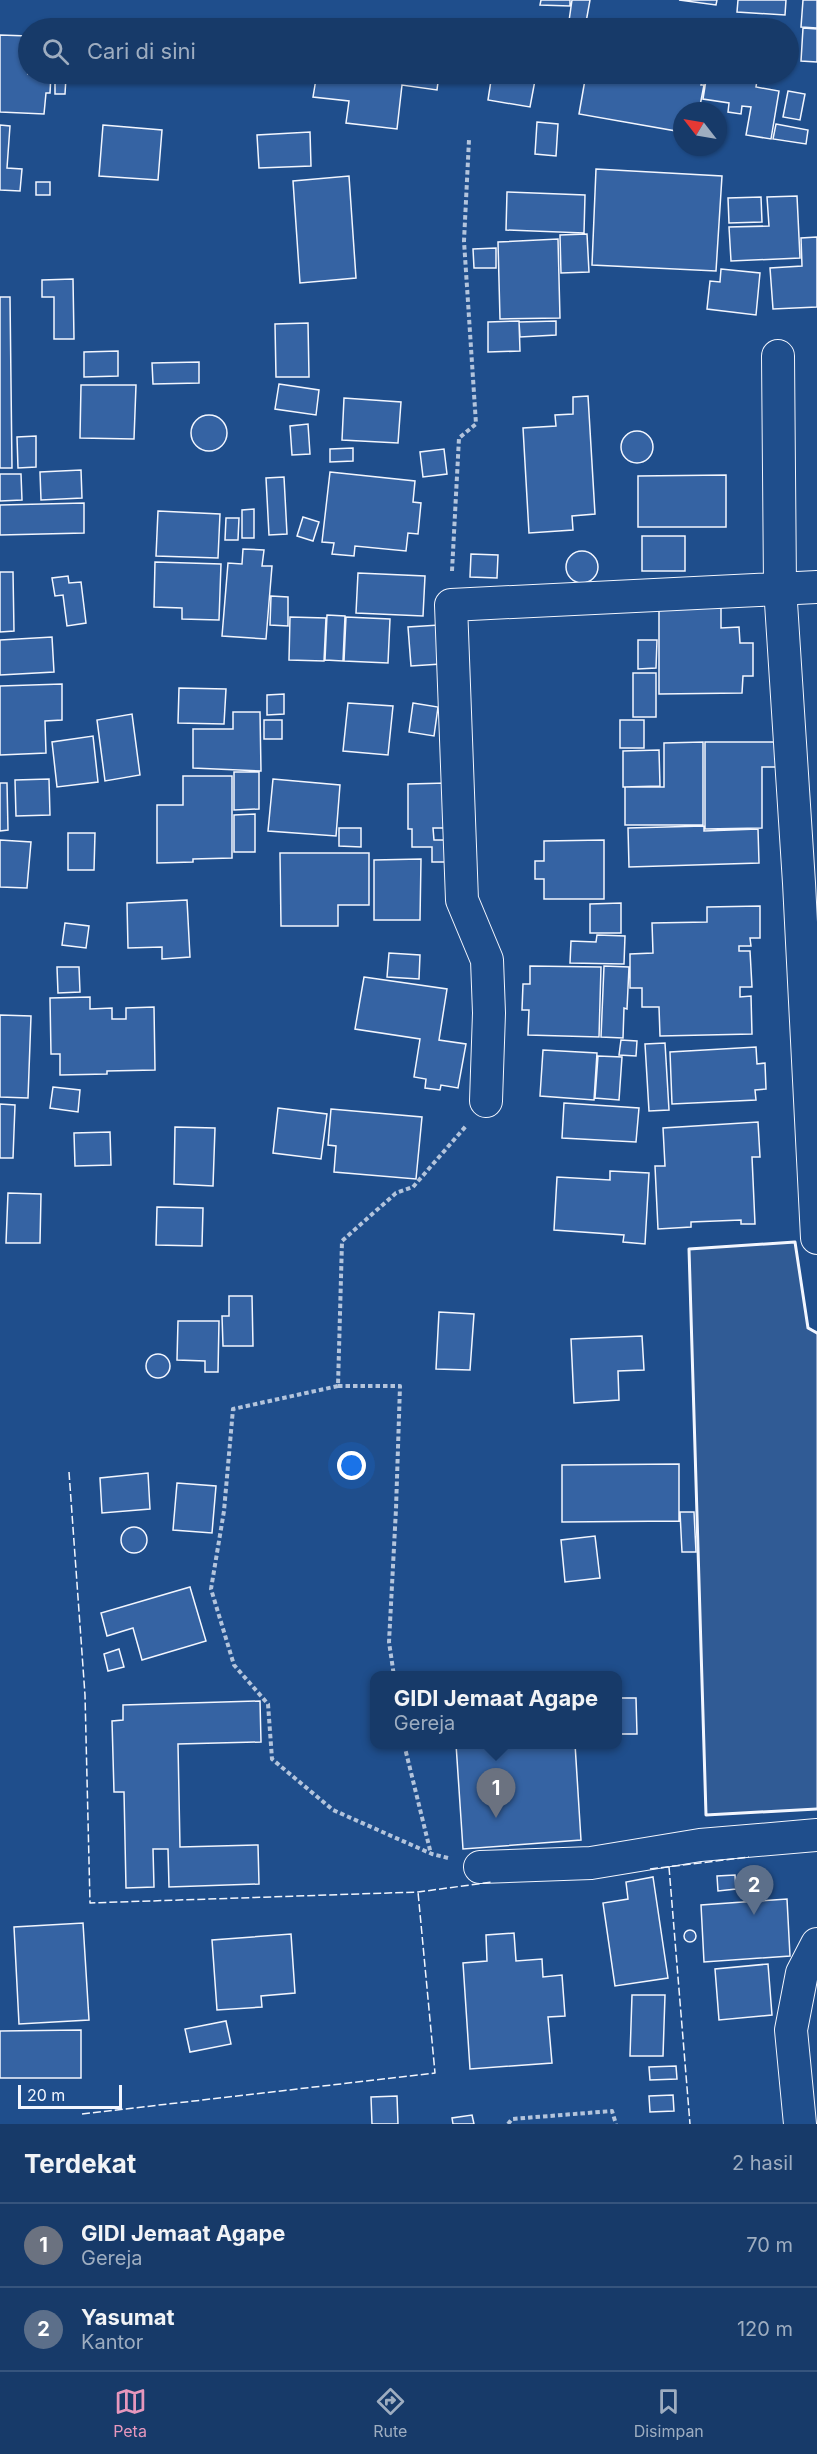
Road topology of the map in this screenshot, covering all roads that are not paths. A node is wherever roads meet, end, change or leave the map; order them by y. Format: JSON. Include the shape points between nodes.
{"nodes":[{"id":1,"x":778,"y":356,"type":"dead end"},
{"id":2,"x":780,"y":587,"type":"junction"},
{"id":3,"x":817,"y":587,"type":"edge"},
{"id":4,"x":486,"y":1101,"type":"road end"},
{"id":5,"x":817,"y":1238,"type":"edge"},
{"id":6,"x":817,"y":1835,"type":"edge"},
{"id":7,"x":480,"y":1867,"type":"road end"},
{"id":8,"x":817,"y":1944,"type":"edge"},
{"id":9,"x":800,"y":2124,"type":"edge"}],
"edges":[{"from":1,"to":2,"type":"street"},
{"from":2,"to":3,"type":"street"},
{"from":2,"to":4,"type":"street","via":[[451,605],[462,900],[487,960]]},
{"from":2,"to":5,"type":"street"},
{"from":6,"to":7,"type":"street","via":[[700,1845],[591,1863]]},
{"from":8,"to":9,"type":"street","via":[[802,1973],[791,2030]]}]}
